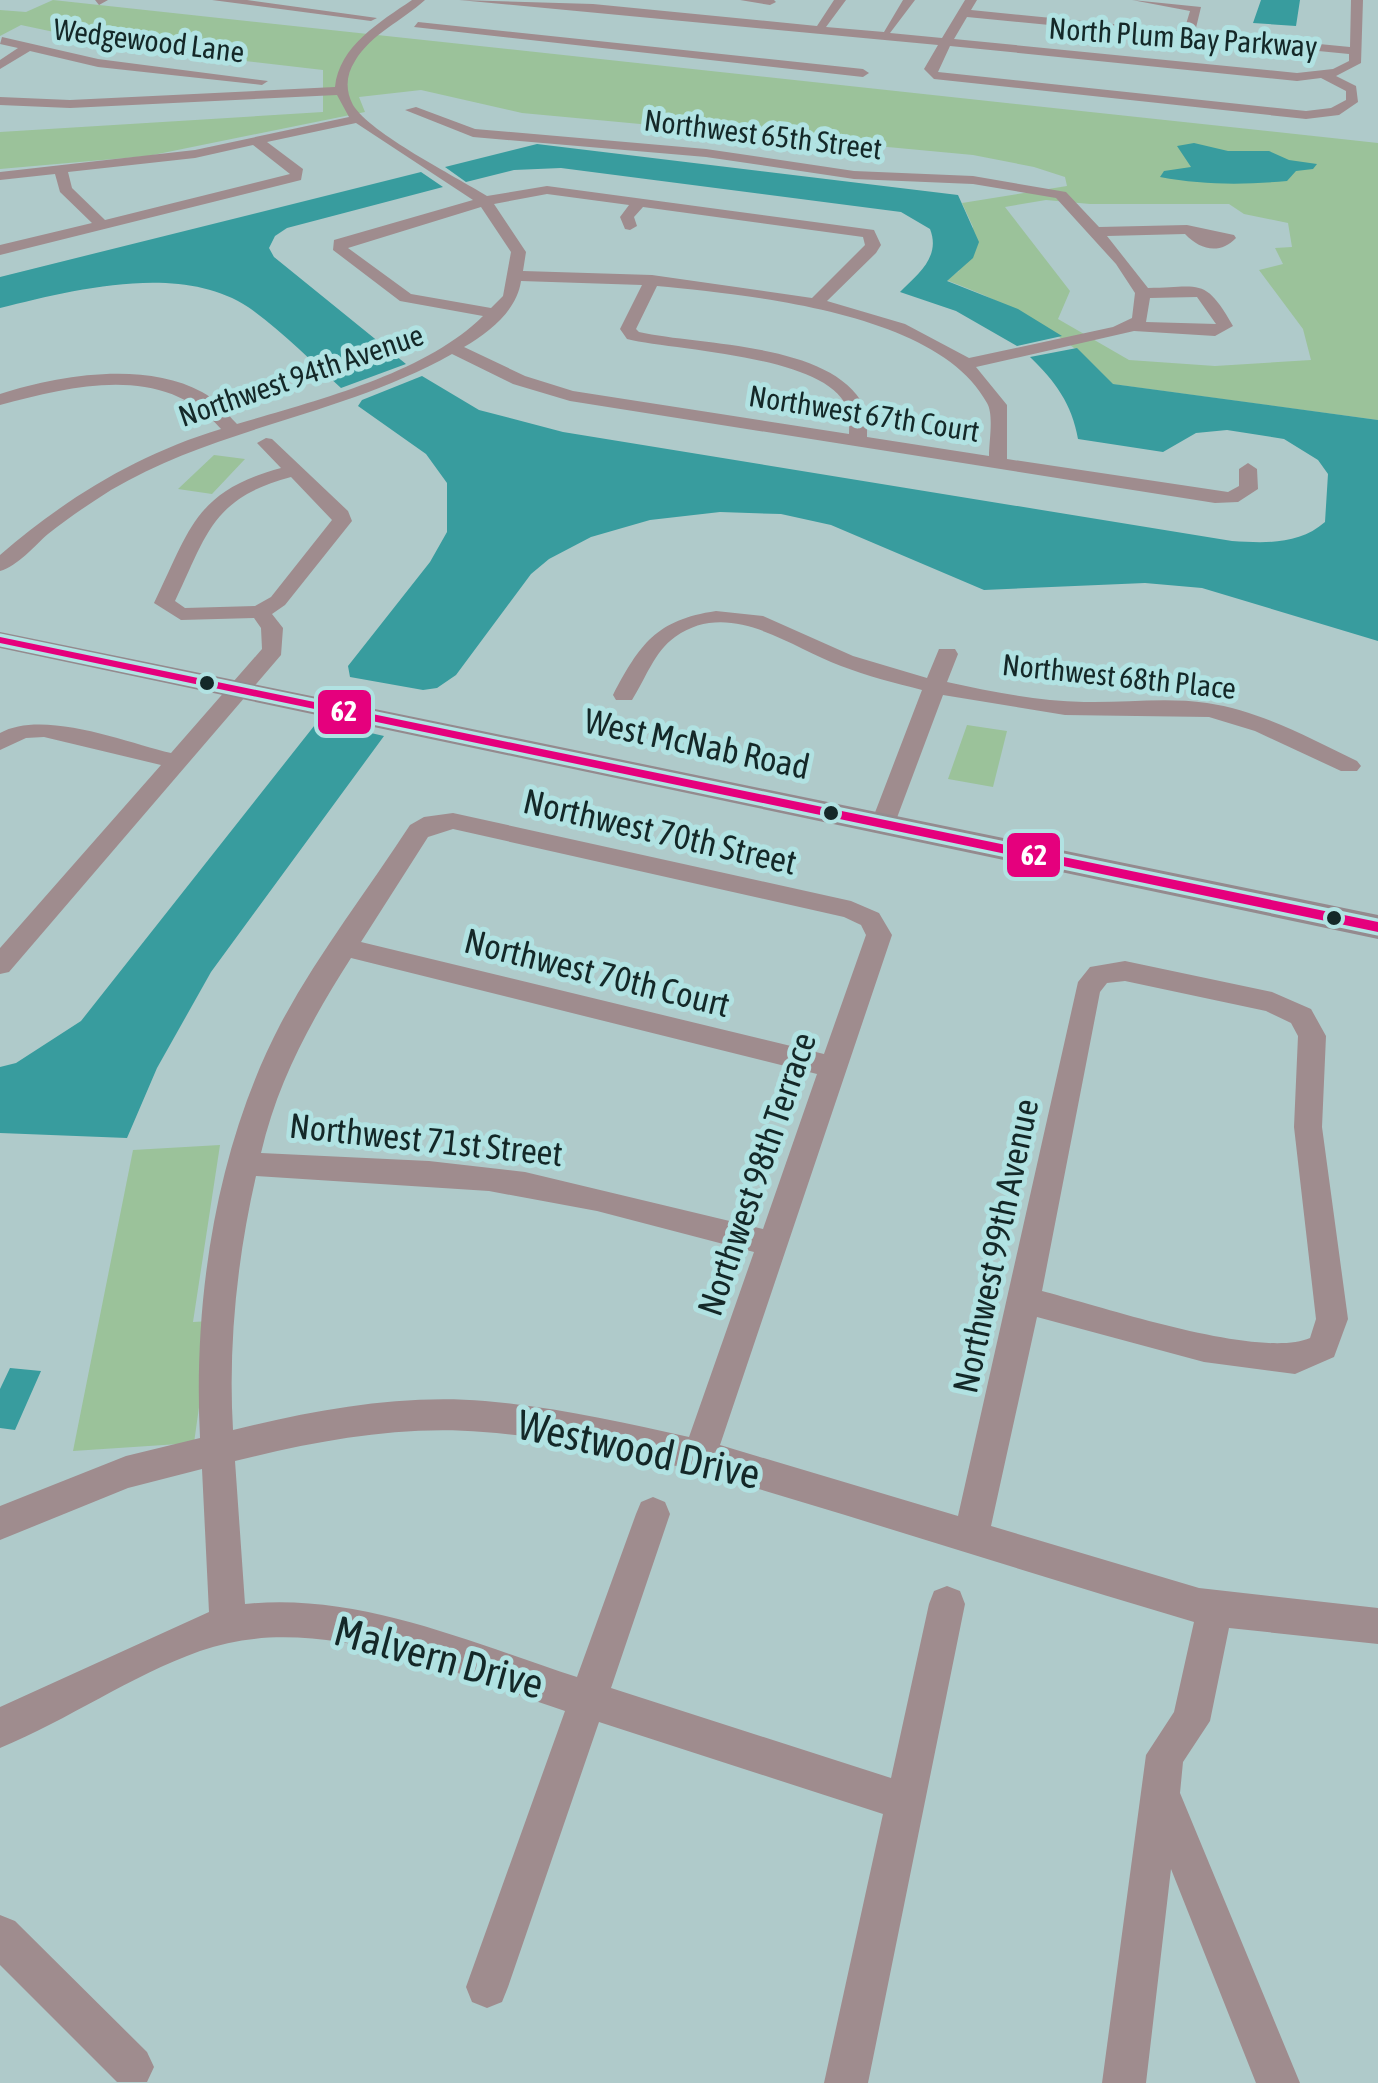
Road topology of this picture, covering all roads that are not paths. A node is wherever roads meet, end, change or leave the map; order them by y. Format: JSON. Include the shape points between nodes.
{"nodes":[{"id":1,"x":218,"y":0,"type":"edge"},
{"id":2,"x":319,"y":0,"type":"edge"},
{"id":3,"x":419,"y":0,"type":"edge"},
{"id":4,"x":465,"y":0,"type":"edge"},
{"id":5,"x":655,"y":0,"type":"edge"},
{"id":6,"x":746,"y":0,"type":"edge"},
{"id":7,"x":840,"y":0,"type":"edge"},
{"id":8,"x":909,"y":0,"type":"edge"},
{"id":9,"x":971,"y":0,"type":"edge"},
{"id":10,"x":1138,"y":0,"type":"edge"},
{"id":11,"x":1357,"y":0,"type":"edge"},
{"id":12,"x":479,"y":1,"type":"edge"},
{"id":13,"x":771,"y":1,"type":"edge"},
{"id":14,"x":301,"y":8,"type":"junction"},
{"id":15,"x":529,"y":12,"type":"dead end"},
{"id":16,"x":642,"y":12,"type":"junction"},
{"id":17,"x":964,"y":13,"type":"junction"},
{"id":18,"x":594,"y":14,"type":"dead end"},
{"id":19,"x":666,"y":14,"type":"junction"},
{"id":20,"x":371,"y":18,"type":"dead end"},
{"id":21,"x":752,"y":24,"type":"junction"},
{"id":22,"x":822,"y":24,"type":"dead end"},
{"id":23,"x":418,"y":26,"type":"dead end"},
{"id":24,"x":654,"y":26,"type":"dead end"},
{"id":25,"x":438,"y":28,"type":"junction"},
{"id":26,"x":888,"y":30,"type":"dead end"},
{"id":27,"x":502,"y":34,"type":"junction"},
{"id":28,"x":860,"y":34,"type":"junction"},
{"id":29,"x":1188,"y":34,"type":"junction"},
{"id":30,"x":642,"y":37,"type":"dead end"},
{"id":31,"x":565,"y":41,"type":"junction"},
{"id":32,"x":708,"y":41,"type":"dead end"},
{"id":33,"x":2,"y":42,"type":"edge"},
{"id":34,"x":944,"y":43,"type":"junction"},
{"id":35,"x":851,"y":46,"type":"dead end"},
{"id":36,"x":629,"y":48,"type":"junction"},
{"id":37,"x":775,"y":48,"type":"dead end"},
{"id":38,"x":25,"y":49,"type":"junction"},
{"id":39,"x":1356,"y":51,"type":"junction"},
{"id":40,"x":696,"y":55,"type":"junction"},
{"id":41,"x":842,"y":58,"type":"dead end"},
{"id":42,"x":763,"y":62,"type":"junction"},
{"id":43,"x":0,"y":66,"type":"edge"},
{"id":44,"x":833,"y":70,"type":"junction"},
{"id":45,"x":863,"y":74,"type":"dead end"},
{"id":46,"x":1325,"y":75,"type":"junction"},
{"id":47,"x":339,"y":92,"type":"junction"},
{"id":48,"x":288,"y":94,"type":"junction"},
{"id":49,"x":0,"y":105,"type":"edge"},
{"id":50,"x":411,"y":110,"type":"dead end"},
{"id":51,"x":356,"y":118,"type":"junction"},
{"id":52,"x":473,"y":134,"type":"junction"},
{"id":53,"x":256,"y":142,"type":"junction"},
{"id":54,"x":438,"y":142,"type":"dead end"},
{"id":55,"x":62,"y":171,"type":"junction"},
{"id":56,"x":0,"y":176,"type":"edge"},
{"id":57,"x":640,"y":200,"type":"junction"},
{"id":58,"x":485,"y":201,"type":"junction"},
{"id":59,"x":102,"y":225,"type":"junction"},
{"id":60,"x":630,"y":226,"type":"dead end"},
{"id":61,"x":1190,"y":230,"type":"dead end"},
{"id":62,"x":1096,"y":232,"type":"junction"},
{"id":63,"x":0,"y":250,"type":"edge"},
{"id":64,"x":722,"y":265,"type":"dead end"},
{"id":65,"x":521,"y":276,"type":"junction"},
{"id":66,"x":652,"y":280,"type":"junction"},
{"id":67,"x":705,"y":287,"type":"junction"},
{"id":68,"x":1143,"y":293,"type":"junction"},
{"id":69,"x":816,"y":303,"type":"junction"},
{"id":70,"x":498,"y":314,"type":"junction"},
{"id":71,"x":1133,"y":326,"type":"junction"},
{"id":72,"x":455,"y":349,"type":"junction"},
{"id":73,"x":966,"y":364,"type":"junction"},
{"id":74,"x":0,"y":400,"type":"edge"},
{"id":75,"x":231,"y":429,"type":"junction"},
{"id":76,"x":858,"y":441,"type":"junction"},
{"id":77,"x":266,"y":442,"type":"dead end"},
{"id":78,"x":998,"y":463,"type":"junction"},
{"id":79,"x":1248,"y":468,"type":"dead end"},
{"id":80,"x":294,"y":470,"type":"junction"},
{"id":81,"x":0,"y":565,"type":"edge"},
{"id":82,"x":260,"y":612,"type":"junction"},
{"id":83,"x":0,"y":622,"type":"edge"},
{"id":84,"x":0,"y":640,"type":"edge"},
{"id":85,"x":947,"y":654,"type":"dead end"},
{"id":86,"x":245,"y":681,"type":"junction"},
{"id":87,"x":935,"y":684,"type":"junction"},
{"id":88,"x":624,"y":695,"type":"dead end"},
{"id":89,"x":0,"y":743,"type":"edge"},
{"id":90,"x":176,"y":761,"type":"junction"},
{"id":91,"x":1349,"y":766,"type":"dead end"},
{"id":92,"x":886,"y":813,"type":"junction"},
{"id":93,"x":1378,"y":904,"type":"edge"},
{"id":94,"x":870,"y":919,"type":"joint"},
{"id":95,"x":1378,"y":927,"type":"edge"},
{"id":96,"x":343,"y":947,"type":"junction"},
{"id":97,"x":0,"y":965,"type":"edge"},
{"id":98,"x":833,"y":1067,"type":"junction"},
{"id":99,"x":246,"y":1164,"type":"junction"},
{"id":100,"x":772,"y":1244,"type":"junction"},
{"id":101,"x":1025,"y":1300,"type":"junction"},
{"id":102,"x":218,"y":1450,"type":"junction"},
{"id":103,"x":700,"y":1455,"type":"junction"},
{"id":104,"x":653,"y":1514,"type":"dead end"},
{"id":105,"x":0,"y":1524,"type":"edge"},
{"id":106,"x":972,"y":1537,"type":"junction"},
{"id":107,"x":947,"y":1604,"type":"dead end"},
{"id":108,"x":1215,"y":1608,"type":"junction"},
{"id":109,"x":228,"y":1625,"type":"junction"},
{"id":110,"x":1378,"y":1626,"type":"edge"},
{"id":111,"x":590,"y":1698,"type":"junction"},
{"id":112,"x":0,"y":1730,"type":"edge"},
{"id":113,"x":1162,"y":1796,"type":"junction"},
{"id":114,"x":905,"y":1802,"type":"junction"},
{"id":115,"x":0,"y":1936,"type":"edge"},
{"id":116,"x":487,"y":1986,"type":"dead end"},
{"id":117,"x":132,"y":2068,"type":"dead end"},
{"id":118,"x":846,"y":2083,"type":"edge"},
{"id":119,"x":1124,"y":2083,"type":"edge"},
{"id":120,"x":1278,"y":2083,"type":"edge"}],
"edges":[{"from":1,"to":14,"type":"street"},
{"from":2,"to":14,"type":"street"},
{"from":3,"to":47,"type":"street","via":[[354,51]]},
{"from":4,"to":12,"type":"street","name":"North Plum Bay Parkway"},
{"from":5,"to":16,"type":"street"},
{"from":6,"to":13,"type":"street"},
{"from":7,"to":22,"type":"street"},
{"from":8,"to":26,"type":"street"},
{"from":9,"to":17,"type":"street"},
{"from":10,"to":29,"type":"street","via":[[1197,9]]},
{"from":11,"to":39,"type":"street","name":"North Plum Bay Parkway"},
{"from":12,"to":16,"type":"street","name":"North Plum Bay Parkway"},
{"from":12,"to":25,"type":"street"},
{"from":13,"to":21,"type":"street"},
{"from":14,"to":20,"type":"street"},
{"from":15,"to":27,"type":"street"},
{"from":16,"to":19,"type":"street","name":"North Plum Bay Parkway"},
{"from":17,"to":29,"type":"street"},
{"from":17,"to":34,"type":"street"},
{"from":18,"to":31,"type":"street"},
{"from":19,"to":21,"type":"street","name":"North Plum Bay Parkway"},
{"from":19,"to":24,"type":"street"},
{"from":21,"to":28,"type":"street","name":"North Plum Bay Parkway"},
{"from":23,"to":25,"type":"street"},
{"from":25,"to":27,"type":"street"},
{"from":27,"to":31,"type":"street"},
{"from":28,"to":34,"type":"street","name":"North Plum Bay Parkway"},
{"from":28,"to":35,"type":"street"},
{"from":29,"to":39,"type":"street"},
{"from":30,"to":36,"type":"street"},
{"from":31,"to":36,"type":"street"},
{"from":32,"to":40,"type":"street"},
{"from":33,"to":38,"type":"street","name":"Wedgewood Lane"},
{"from":34,"to":46,"type":"street","name":"North Plum Bay Parkway","via":[[1275,76]]},
{"from":34,"to":46,"type":"street","via":[[930,69],[943,77],[1297,114],[1334,112],[1352,102],[1352,89]]},
{"from":36,"to":40,"type":"street"},
{"from":37,"to":42,"type":"street"},
{"from":38,"to":43,"type":"street"},
{"from":38,"to":48,"type":"street","name":"Wedgewood Lane","via":[[98,64],[266,81]]},
{"from":39,"to":46,"type":"street","name":"North Plum Bay Parkway","via":[[1351,66]]},
{"from":40,"to":42,"type":"street"},
{"from":41,"to":44,"type":"street"},
{"from":42,"to":44,"type":"street"},
{"from":44,"to":45,"type":"street"},
{"from":47,"to":48,"type":"street"},
{"from":47,"to":51,"type":"street"},
{"from":48,"to":49,"type":"street"},
{"from":50,"to":52,"type":"street","name":"Northwest 65th Street"},
{"from":51,"to":53,"type":"street"},
{"from":51,"to":58,"type":"street","via":[[413,148]]},
{"from":52,"to":54,"type":"street"},
{"from":52,"to":62,"type":"street","name":"Northwest 65th Street","via":[[706,153],[854,175],[994,182],[1060,195]]},
{"from":53,"to":55,"type":"street"},
{"from":53,"to":59,"type":"street","via":[[298,172],[296,177]]},
{"from":55,"to":56,"type":"street"},
{"from":55,"to":59,"type":"street","via":[[66,189]]},
{"from":57,"to":58,"type":"street","via":[[548,190]]},
{"from":57,"to":60,"type":"street","via":[[627,217]]},
{"from":57,"to":69,"type":"street","via":[[869,233],[868,253]]},
{"from":58,"to":65,"type":"street","via":[[518,243]]},
{"from":58,"to":70,"type":"street","via":[[348,238],[340,250],[406,298]]},
{"from":59,"to":63,"type":"street"},
{"from":61,"to":62,"type":"street"},
{"from":62,"to":68,"type":"street"},
{"from":64,"to":67,"type":"street"},
{"from":65,"to":66,"type":"street"},
{"from":65,"to":70,"type":"street","name":"Northwest 94th Avenue"},
{"from":66,"to":67,"type":"street"},
{"from":66,"to":76,"type":"street","via":[[628,330],[633,336],[791,362],[821,374],[854,399],[862,424]]},
{"from":67,"to":69,"type":"street"},
{"from":68,"to":71,"type":"street","via":[[1144,310]]},
{"from":68,"to":71,"type":"street","via":[[1200,292],[1225,326]]},
{"from":69,"to":73,"type":"street","via":[[891,323]]},
{"from":70,"to":72,"type":"street","name":"Northwest 94th Avenue"},
{"from":71,"to":73,"type":"street"},
{"from":72,"to":75,"type":"street","name":"Northwest 94th Avenue","via":[[384,382]]},
{"from":72,"to":76,"type":"street","name":"Northwest 67th Court","via":[[570,396]]},
{"from":73,"to":78,"type":"street","via":[[985,384],[1005,424]]},
{"from":74,"to":75,"type":"street","via":[[74,384],[144,384],[193,394]]},
{"from":75,"to":81,"type":"street","name":"Northwest 94th Avenue","via":[[84,497]]},
{"from":76,"to":78,"type":"street","name":"Northwest 67th Court"},
{"from":77,"to":80,"type":"street"},
{"from":78,"to":79,"type":"street","name":"Northwest 67th Court","via":[[1231,498],[1250,490]]},
{"from":80,"to":82,"type":"street","via":[[342,521],[278,601]]},
{"from":80,"to":82,"type":"street","via":[[254,482],[214,508],[164,603],[182,614]]},
{"from":82,"to":86,"type":"street","via":[[272,628],[273,650]]},
{"from":83,"to":86,"type":"main road","name":"West McNab Road"},
{"from":84,"to":86,"type":"main road","name":"West McNab Road"},
{"from":85,"to":87,"type":"street"},
{"from":86,"to":90,"type":"street"},
{"from":86,"to":92,"type":"main road","name":"West McNab Road"},
{"from":87,"to":88,"type":"street","name":"Northwest 68th Place","via":[[831,656],[782,628],[720,617],[690,621],[654,642]]},
{"from":87,"to":91,"type":"street","name":"Northwest 68th Place","via":[[1068,708],[1210,710],[1271,729]]},
{"from":87,"to":92,"type":"street"},
{"from":89,"to":90,"type":"street","via":[[22,731],[44,730]]},
{"from":90,"to":97,"type":"street"},
{"from":92,"to":93,"type":"main road","name":"West McNab Road"},
{"from":92,"to":95,"type":"main road","name":"West McNab Road"},
{"from":94,"to":96,"type":"street","name":"Northwest 70th Street","via":[[453,821],[419,830]]},
{"from":94,"to":98,"type":"street","name":"Northwest 98th Terrace","via":[[879,935]]},
{"from":96,"to":98,"type":"street","name":"Northwest 70th Court"},
{"from":96,"to":99,"type":"street","via":[[286,1041],[258,1104]]},
{"from":98,"to":100,"type":"street","name":"Northwest 98th Terrace"},
{"from":99,"to":100,"type":"street","name":"Northwest 71st Street","via":[[491,1180],[601,1199]]},
{"from":99,"to":102,"type":"street","via":[[226,1240],[218,1313]]},
{"from":100,"to":103,"type":"street","name":"Northwest 98th Terrace"},
{"from":101,"to":101,"type":"street","name":"Northwest 99th Avenue","via":[[1087,989],[1100,974],[1126,970],[1272,1002],[1301,1016],[1312,1036],[1308,1126],[1332,1318],[1322,1347],[1295,1360],[1204,1348]]},
{"from":101,"to":106,"type":"street","name":"Northwest 99th Avenue"},
{"from":102,"to":103,"type":"street","name":"Westwood Drive","via":[[306,1428],[391,1417],[481,1416],[583,1429]]},
{"from":102,"to":105,"type":"street","name":"Westwood Drive","via":[[126,1472]]},
{"from":102,"to":109,"type":"street"},
{"from":103,"to":106,"type":"street","name":"Westwood Drive"},
{"from":104,"to":111,"type":"street","name":"Malvern Drive"},
{"from":106,"to":108,"type":"street","name":"Westwood Drive"},
{"from":107,"to":114,"type":"street"},
{"from":108,"to":110,"type":"street","name":"Westwood Drive"},
{"from":108,"to":113,"type":"street","via":[[1192,1721],[1165,1755]]},
{"from":109,"to":111,"type":"street","name":"Malvern Drive","via":[[289,1620],[345,1626]]},
{"from":109,"to":112,"type":"street","name":"Malvern Drive","via":[[40,1704]]},
{"from":111,"to":114,"type":"street","name":"Malvern Drive"},
{"from":111,"to":116,"type":"street","name":"Malvern Drive"},
{"from":113,"to":119,"type":"street"},
{"from":113,"to":120,"type":"street"},
{"from":114,"to":118,"type":"street"},
{"from":115,"to":117,"type":"street"}]}
